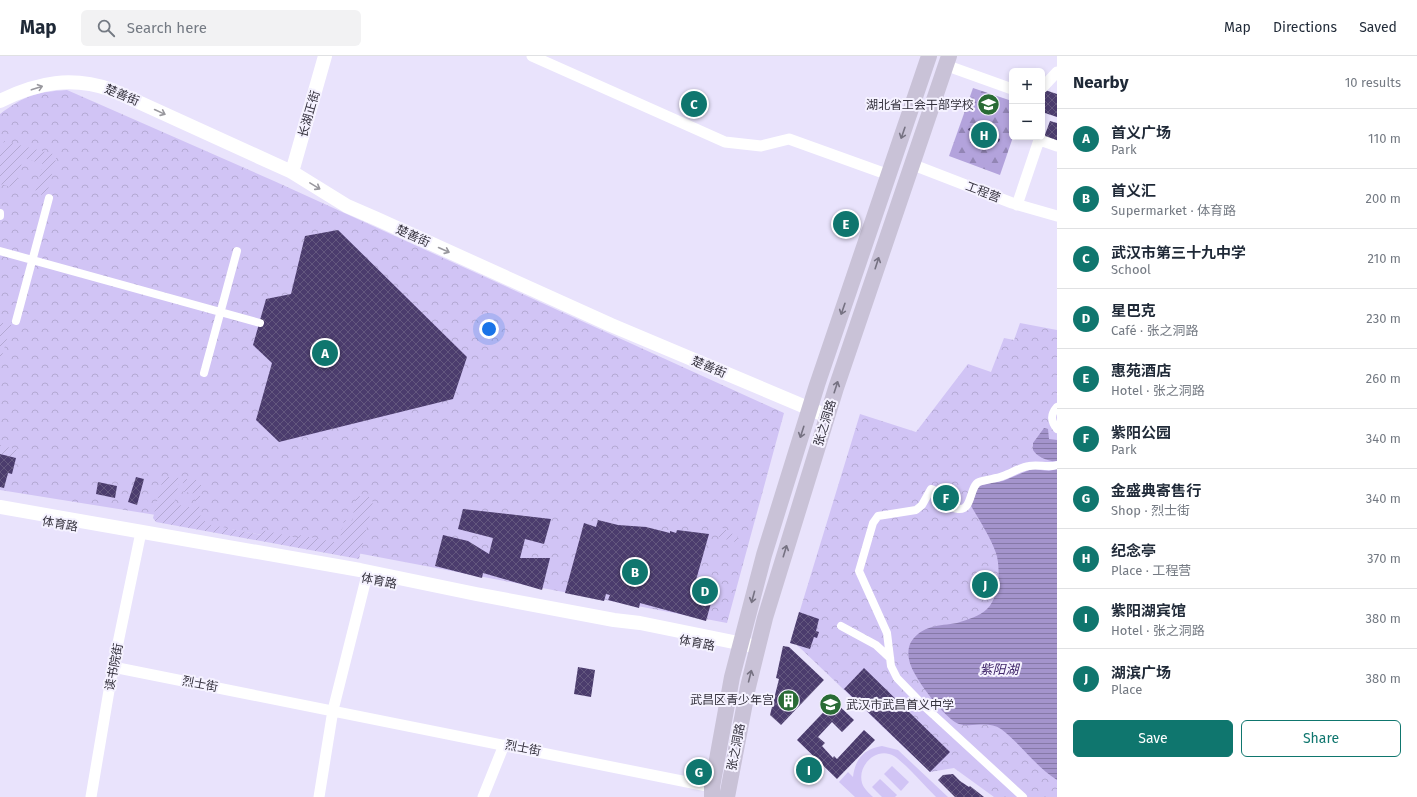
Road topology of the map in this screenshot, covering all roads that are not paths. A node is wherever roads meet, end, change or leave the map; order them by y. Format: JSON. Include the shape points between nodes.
{"nodes":[{"id":1,"x":325,"y":56,"type":"edge"},
{"id":2,"x":532,"y":56,"type":"edge"},
{"id":3,"x":929,"y":56,"type":"edge"},
{"id":4,"x":947,"y":60,"type":"edge"},
{"id":5,"x":1057,"y":72,"type":"edge"},
{"id":6,"x":1045,"y":85,"type":"edge"},
{"id":7,"x":1009,"y":88,"type":"edge"},
{"id":8,"x":0,"y":101,"type":"edge"},
{"id":9,"x":1039,"y":140,"type":"edge"},
{"id":10,"x":1044,"y":140,"type":"edge"},
{"id":11,"x":1057,"y":146,"type":"edge"},
{"id":12,"x":911,"y":164,"type":"junction"},
{"id":13,"x":292,"y":172,"type":"junction"},
{"id":14,"x":889,"y":175,"type":"junction"},
{"id":15,"x":49,"y":198,"type":"dead end"},
{"id":16,"x":1018,"y":205,"type":"junction"},
{"id":17,"x":0,"y":213,"type":"edge"},
{"id":18,"x":0,"y":216,"type":"edge"},
{"id":19,"x":1057,"y":216,"type":"edge"},
{"id":20,"x":0,"y":251,"type":"edge"},
{"id":21,"x":237,"y":251,"type":"dead end"},
{"id":22,"x":32,"y":260,"type":"junction"},
{"id":23,"x":221,"y":312,"type":"junction"},
{"id":24,"x":16,"y":321,"type":"dead end"},
{"id":25,"x":260,"y":322,"type":"dead end"},
{"id":26,"x":204,"y":373,"type":"dead end"},
{"id":27,"x":1057,"y":407,"type":"edge"},
{"id":28,"x":810,"y":410,"type":"junction"},
{"id":29,"x":827,"y":416,"type":"junction"},
{"id":30,"x":1057,"y":429,"type":"edge"},
{"id":31,"x":1057,"y":465,"type":"edge"},
{"id":32,"x":0,"y":507,"type":"edge"},
{"id":33,"x":0,"y":514,"type":"edge"},
{"id":34,"x":140,"y":537,"type":"junction"},
{"id":35,"x":366,"y":579,"type":"junction"},
{"id":36,"x":841,"y":626,"type":"dead end"},
{"id":37,"x":740,"y":647,"type":"junction"},
{"id":38,"x":757,"y":651,"type":"junction"},
{"id":39,"x":890,"y":658,"type":"junction"},
{"id":40,"x":113,"y":667,"type":"junction"},
{"id":41,"x":333,"y":710,"type":"junction"},
{"id":42,"x":504,"y":744,"type":"junction"},
{"id":43,"x":712,"y":792,"type":"edge"},
{"id":44,"x":91,"y":797,"type":"edge"},
{"id":45,"x":319,"y":797,"type":"edge"},
{"id":46,"x":483,"y":797,"type":"edge"},
{"id":47,"x":727,"y":797,"type":"edge"},
{"id":48,"x":1023,"y":797,"type":"edge"}],
"edges":[{"from":1,"to":13,"type":"street","name":"长湖正街"},
{"from":2,"to":14,"type":"street","via":[[725,142],[760,146],[789,139]]},
{"from":3,"to":14,"type":"main road","name":"张之洞路","one_way":true},
{"from":4,"to":7,"type":"street"},
{"from":4,"to":12,"type":"main road","name":"张之洞路"},
{"from":5,"to":6,"type":"street"},
{"from":8,"to":13,"type":"street","name":"楚善街","one_way":true,"via":[[53,82],[94,84]]},
{"from":9,"to":16,"type":"street"},
{"from":10,"to":11,"type":"street"},
{"from":12,"to":16,"type":"street","name":"工程营"},
{"from":29,"to":12,"type":"main road","name":"张之洞路","one_way":true},
{"from":13,"to":28,"type":"street","name":"楚善街","one_way":true,"via":[[359,211],[611,325]]},
{"from":14,"to":28,"type":"main road","name":"张之洞路","one_way":true},
{"from":15,"to":22,"type":"street"},
{"from":16,"to":19,"type":"street","name":"工程营"},
{"from":17,"to":18,"type":"street"},
{"from":20,"to":22,"type":"street"},
{"from":21,"to":23,"type":"street"},
{"from":22,"to":23,"type":"street"},
{"from":22,"to":24,"type":"street"},
{"from":23,"to":25,"type":"street"},
{"from":23,"to":26,"type":"street"},
{"from":27,"to":30,"type":"street","via":[[1052,421]]},
{"from":28,"to":29,"type":"street","name":"楚善街"},
{"from":28,"to":37,"type":"main road","name":"张之洞路","one_way":true,"via":[[764,555]]},
{"from":38,"to":29,"type":"main road","name":"张之洞路","one_way":true},
{"from":31,"to":39,"type":"street","via":[[1030,465],[979,482],[968,504],[962,509],[953,507],[931,489],[916,510],[876,517],[859,571],[887,633]]},
{"from":32,"to":37,"type":"street","via":[[360,570]]},
{"from":33,"to":34,"type":"street","name":"体育路"},
{"from":34,"to":35,"type":"street","name":"体育路"},
{"from":34,"to":40,"type":"street","name":"读书院街"},
{"from":35,"to":37,"type":"street","name":"体育路"},
{"from":35,"to":41,"type":"street"},
{"from":36,"to":39,"type":"street","via":[[876,645]]},
{"from":37,"to":38,"type":"street"},
{"from":37,"to":43,"type":"main road","name":"张之洞路","via":[[732,677]]},
{"from":47,"to":38,"type":"main road","name":"张之洞路","one_way":true},
{"from":39,"to":48,"type":"street","via":[[892,670],[907,689]]},
{"from":40,"to":41,"type":"street","name":"烈士街"},
{"from":40,"to":44,"type":"street","name":"读书院街"},
{"from":41,"to":42,"type":"street","name":"烈士街"},
{"from":41,"to":45,"type":"street"},
{"from":42,"to":43,"type":"street","name":"烈士街"},
{"from":42,"to":46,"type":"street"}]}
